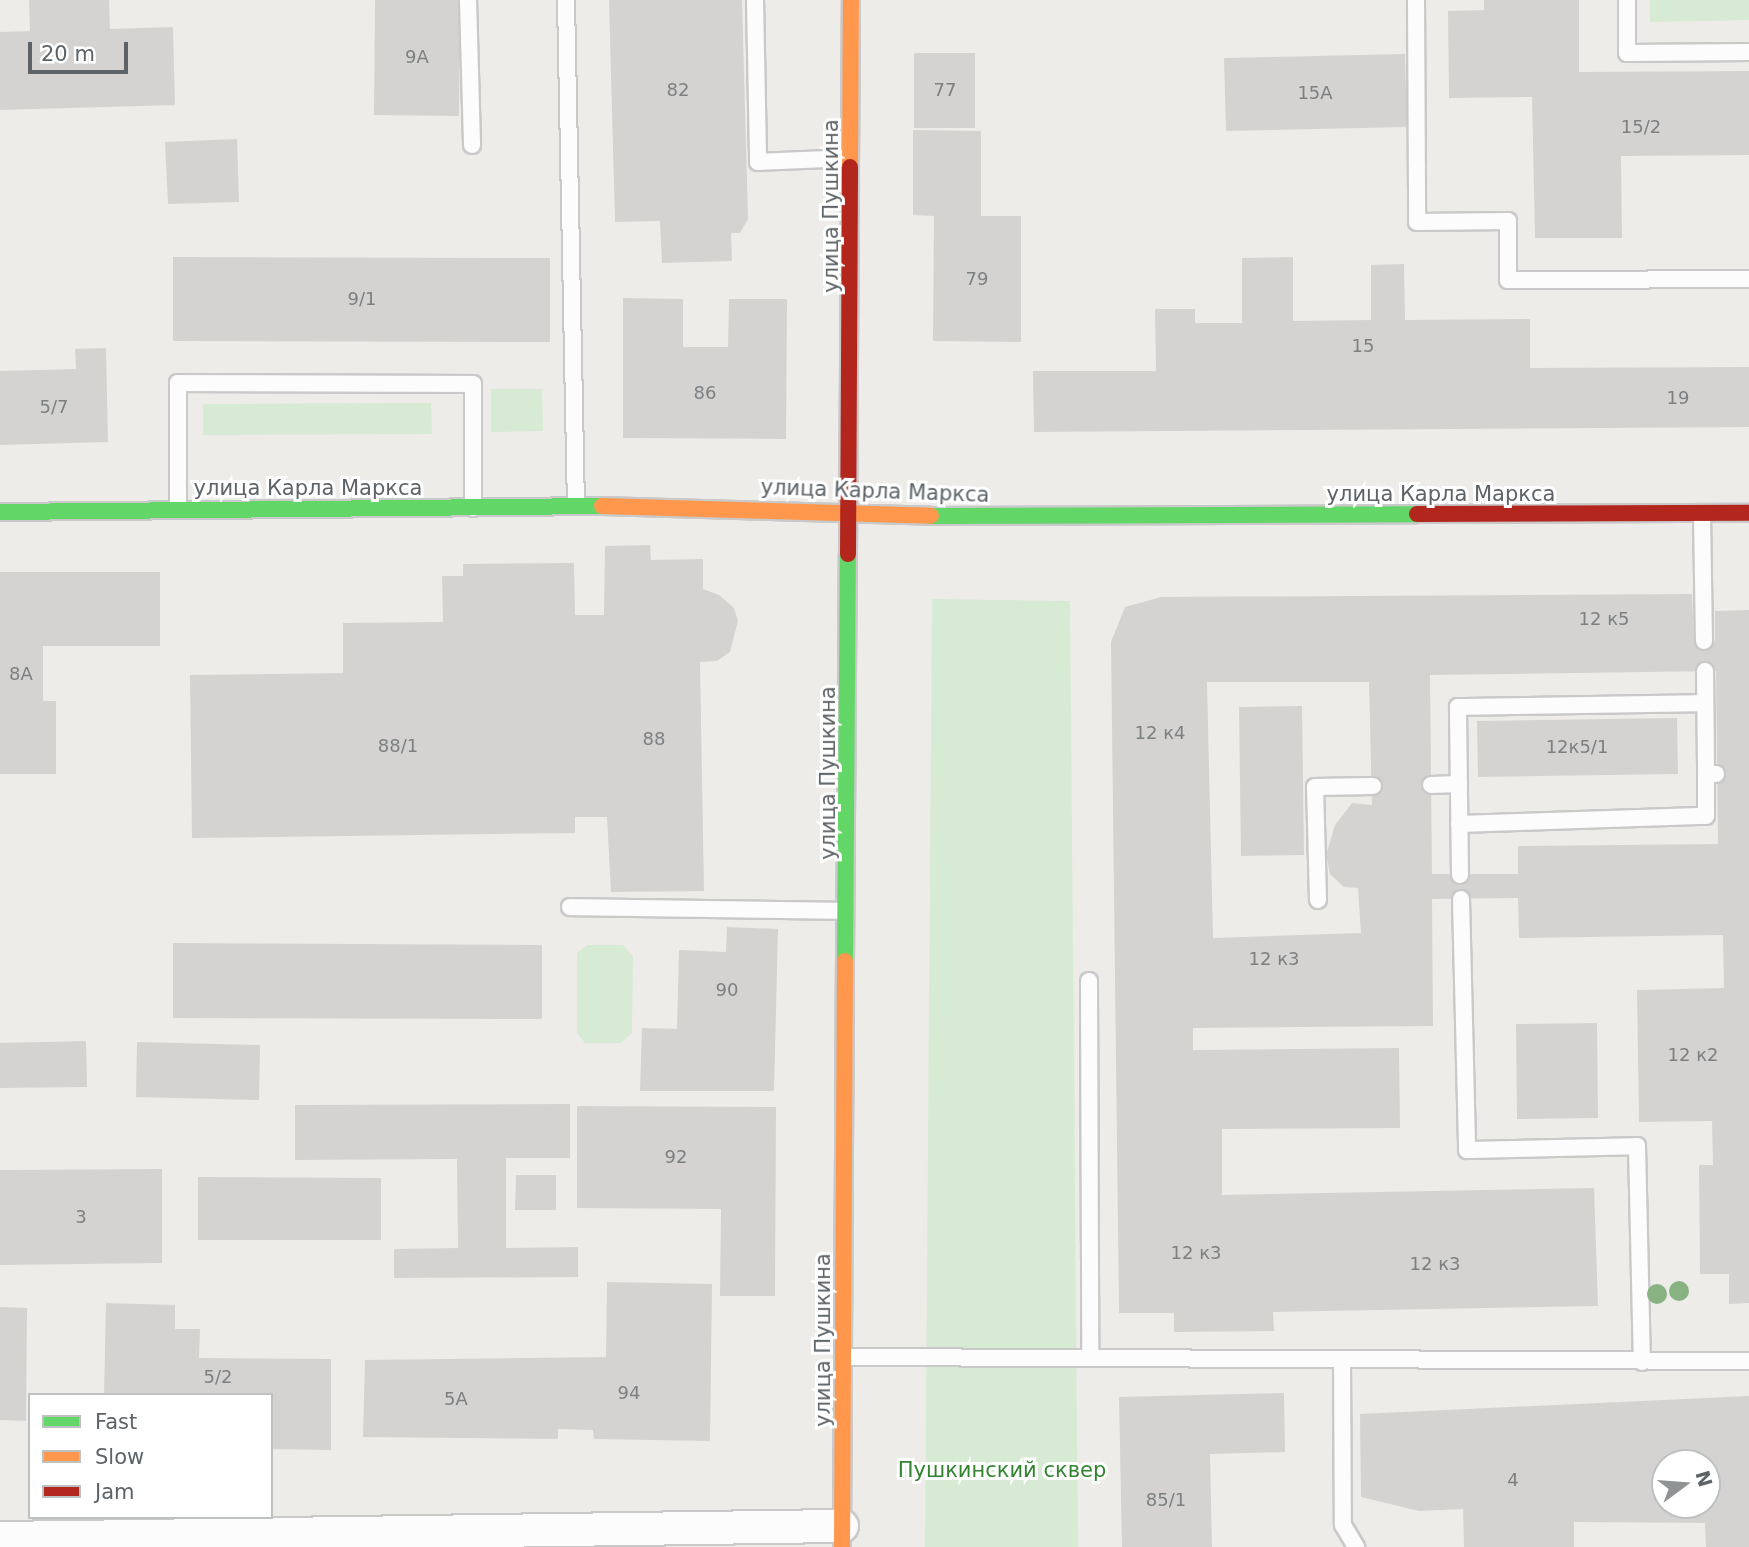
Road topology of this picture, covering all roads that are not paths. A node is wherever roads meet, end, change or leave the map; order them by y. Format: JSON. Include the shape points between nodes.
{"nodes":[{"id":1,"x":468,"y":0,"type":"edge"},
{"id":2,"x":566,"y":0,"type":"edge"},
{"id":3,"x":755,"y":0,"type":"edge"},
{"id":4,"x":851,"y":0,"type":"edge"},
{"id":5,"x":1416,"y":0,"type":"edge"},
{"id":6,"x":1627,"y":0,"type":"edge"},
{"id":7,"x":1749,"y":52,"type":"edge"},
{"id":8,"x":472,"y":145,"type":"dead end"},
{"id":9,"x":852,"y":158,"type":"junction"},
{"id":10,"x":1749,"y":279,"type":"edge"},
{"id":11,"x":576,"y":506,"type":"junction"},
{"id":12,"x":472,"y":508,"type":"junction"},
{"id":13,"x":177,"y":510,"type":"junction"},
{"id":14,"x":0,"y":512,"type":"edge"},
{"id":15,"x":851,"y":512,"type":"junction"},
{"id":16,"x":1749,"y":513,"type":"edge"},
{"id":17,"x":1702,"y":514,"type":"junction"},
{"id":18,"x":1704,"y":641,"type":"dead end"},
{"id":19,"x":1704,"y":671,"type":"dead end"},
{"id":20,"x":1705,"y":703,"type":"junction"},
{"id":21,"x":1459,"y":784,"type":"junction"},
{"id":22,"x":1431,"y":785,"type":"dead end"},
{"id":23,"x":1373,"y":786,"type":"dead end"},
{"id":24,"x":1459,"y":824,"type":"junction"},
{"id":25,"x":1460,"y":874,"type":"dead end"},
{"id":26,"x":1461,"y":899,"type":"dead end"},
{"id":27,"x":1318,"y":900,"type":"dead end"},
{"id":28,"x":570,"y":907,"type":"dead end"},
{"id":29,"x":848,"y":911,"type":"junction"},
{"id":30,"x":1089,"y":981,"type":"dead end"},
{"id":31,"x":844,"y":1357,"type":"junction"},
{"id":32,"x":1090,"y":1358,"type":"junction"},
{"id":33,"x":1342,"y":1360,"type":"junction"},
{"id":34,"x":1749,"y":1361,"type":"edge"},
{"id":35,"x":1642,"y":1362,"type":"junction"},
{"id":36,"x":842,"y":1536,"type":"edge"},
{"id":37,"x":21,"y":1541,"type":"edge"},
{"id":38,"x":1356,"y":1547,"type":"edge"}],
"edges":[{"from":1,"to":8,"type":"lane"},
{"from":2,"to":11,"type":"lane"},
{"from":3,"to":9,"type":"lane","via":[[758,162]]},
{"from":4,"to":9,"type":"main road","name":"улица Пушкина"},
{"from":5,"to":10,"type":"lane","via":[[1417,222],[1508,221],[1508,280]]},
{"from":6,"to":7,"type":"lane","via":[[1627,53]]},
{"from":9,"to":15,"type":"main road","name":"улица Пушкина"},
{"from":11,"to":12,"type":"main road","name":"улица Карла Маркса"},
{"from":11,"to":15,"type":"main road","name":"улица Карла Маркса"},
{"from":12,"to":13,"type":"main road","name":"улица Карла Маркса"},
{"from":12,"to":13,"type":"lane","via":[[473,384],[178,383]]},
{"from":13,"to":14,"type":"main road","name":"улица Карла Маркса"},
{"from":15,"to":17,"type":"main road","name":"улица Карла Маркса","via":[[904,516]]},
{"from":15,"to":29,"type":"main road","name":"улица Пушкина"},
{"from":16,"to":17,"type":"main road","name":"улица Карла Маркса"},
{"from":17,"to":18,"type":"lane"},
{"from":19,"to":20,"type":"lane"},
{"from":20,"to":21,"type":"lane","via":[[1458,707]]},
{"from":20,"to":24,"type":"lane","via":[[1712,774],[1706,817]]},
{"from":21,"to":22,"type":"lane"},
{"from":21,"to":24,"type":"lane"},
{"from":23,"to":27,"type":"lane","via":[[1315,787]]},
{"from":24,"to":25,"type":"lane"},
{"from":26,"to":35,"type":"lane","via":[[1467,1150],[1637,1146]]},
{"from":28,"to":29,"type":"lane"},
{"from":29,"to":31,"type":"main road","name":"улица Пушкина"},
{"from":30,"to":32,"type":"lane"},
{"from":31,"to":32,"type":"lane"},
{"from":31,"to":36,"type":"main road","name":"улица Пушкина"},
{"from":32,"to":33,"type":"lane"},
{"from":33,"to":35,"type":"lane"},
{"from":33,"to":38,"type":"lane","via":[[1343,1525]]},
{"from":34,"to":35,"type":"lane"},
{"from":36,"to":37,"type":"street"}]}
